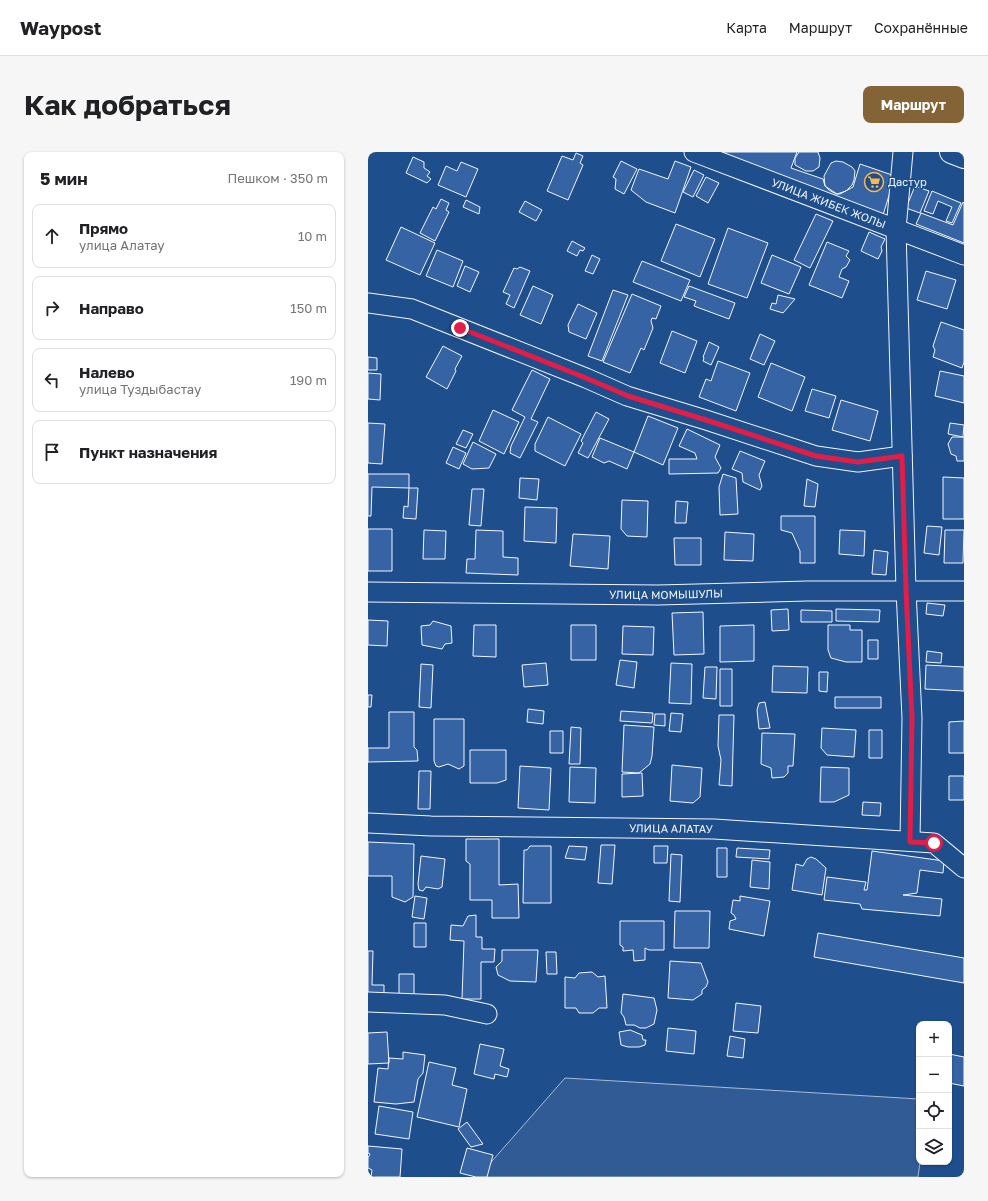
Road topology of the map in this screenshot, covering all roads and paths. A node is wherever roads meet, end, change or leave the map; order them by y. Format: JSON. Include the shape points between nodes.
{"nodes":[{"id":1,"x":694,"y":152,"type":"edge"},
{"id":2,"x":902,"y":152,"type":"edge"},
{"id":3,"x":951,"y":152,"type":"edge"},
{"id":4,"x":964,"y":157,"type":"edge"},
{"id":5,"x":896,"y":229,"type":"junction"},
{"id":6,"x":964,"y":255,"type":"edge"},
{"id":7,"x":368,"y":303,"type":"edge"},
{"id":8,"x":902,"y":456,"type":"junction"},
{"id":9,"x":906,"y":590,"type":"junction"},
{"id":10,"x":964,"y":591,"type":"edge"},
{"id":11,"x":368,"y":592,"type":"edge"},
{"id":12,"x":368,"y":823,"type":"edge"},
{"id":13,"x":910,"y":842,"type":"junction"},
{"id":14,"x":964,"y":868,"type":"edge"},
{"id":15,"x":368,"y":1002,"type":"edge"},
{"id":16,"x":487,"y":1014,"type":"dead end"}],
"edges":[{"from":1,"to":5,"type":"street","name":"УЛИЦА ЖИБЕК ЖОЛЫ"},
{"from":2,"to":5,"type":"street"},
{"from":3,"to":4,"type":"main road"},
{"from":5,"to":6,"type":"street","name":"УЛИЦА ЖИБЕК ЖОЛЫ"},
{"from":5,"to":8,"type":"street"},
{"from":7,"to":8,"type":"street","via":[[412,309],[628,396],[816,456],[858,462]]},
{"from":8,"to":9,"type":"street"},
{"from":9,"to":10,"type":"street","name":"УЛИЦА МОМЫШУЛЫ"},
{"from":9,"to":11,"type":"street","name":"УЛИЦА МОМЫШУЛЫ","via":[[658,595]]},
{"from":9,"to":13,"type":"street","via":[[912,718]]},
{"from":12,"to":13,"type":"street","name":"УЛИЦА АЛАТАУ","via":[[714,830]]},
{"from":13,"to":14,"type":"street","name":"УЛИЦА АЛАТАУ","via":[[934,843]]},
{"from":15,"to":16,"type":"street","via":[[445,1005]]}]}
